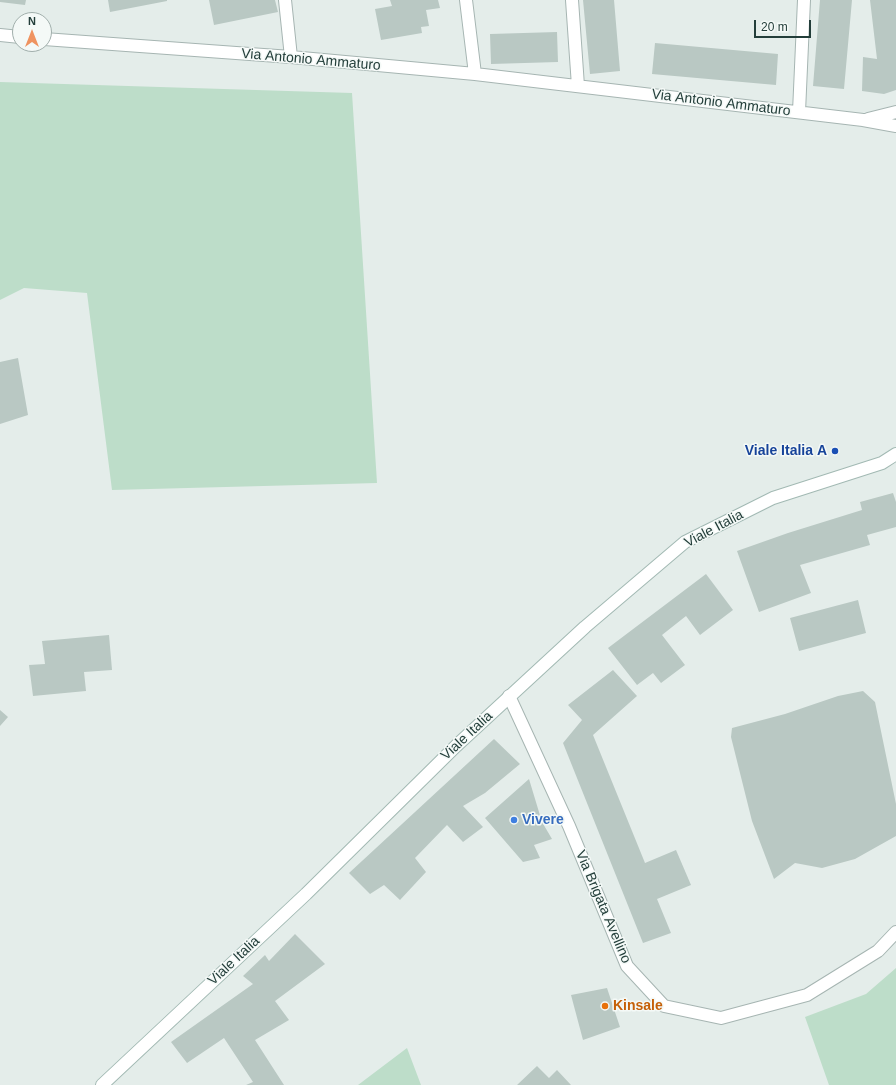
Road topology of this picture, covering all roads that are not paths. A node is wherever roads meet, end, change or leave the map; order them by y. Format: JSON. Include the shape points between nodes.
{"nodes":[{"id":1,"x":285,"y":0,"type":"edge"},
{"id":2,"x":466,"y":0,"type":"edge"},
{"id":3,"x":572,"y":0,"type":"edge"},
{"id":4,"x":804,"y":0,"type":"edge"},
{"id":5,"x":0,"y":35,"type":"edge"},
{"id":6,"x":12,"y":36,"type":"edge"},
{"id":7,"x":52,"y":39,"type":"edge"},
{"id":8,"x":291,"y":57,"type":"junction"},
{"id":9,"x":475,"y":74,"type":"junction"},
{"id":10,"x":578,"y":86,"type":"junction"},
{"id":11,"x":799,"y":112,"type":"junction"},
{"id":12,"x":896,"y":112,"type":"edge"},
{"id":13,"x":863,"y":120,"type":"junction"},
{"id":14,"x":896,"y":126,"type":"edge"},
{"id":15,"x":896,"y":454,"type":"edge"},
{"id":16,"x":882,"y":463,"type":"junction"},
{"id":17,"x":896,"y":464,"type":"edge"},
{"id":18,"x":510,"y":696,"type":"junction"},
{"id":19,"x":896,"y":932,"type":"edge"},
{"id":20,"x":102,"y":1085,"type":"edge"}],
"edges":[{"from":1,"to":8,"type":"street"},
{"from":2,"to":9,"type":"street"},
{"from":3,"to":10,"type":"street"},
{"from":4,"to":11,"type":"street"},
{"from":5,"to":6,"type":"street"},
{"from":7,"to":8,"type":"street","name":"Via Antonio Ammaturo"},
{"from":8,"to":9,"type":"street","name":"Via Antonio Ammaturo"},
{"from":9,"to":10,"type":"street","name":"Via Antonio Ammaturo"},
{"from":10,"to":11,"type":"street","name":"Via Antonio Ammaturo"},
{"from":11,"to":13,"type":"street","name":"Via Antonio Ammaturo"},
{"from":12,"to":13,"type":"street"},
{"from":13,"to":14,"type":"street","name":"Via Antonio Ammaturo"},
{"from":15,"to":16,"type":"street","name":"Viale Italia"},
{"from":16,"to":17,"type":"street","name":"Viale Italia"},
{"from":16,"to":18,"type":"street","name":"Viale Italia","via":[[773,498],[685,542],[585,627]]},
{"from":18,"to":19,"type":"street","name":"Via Brigata Avellino","via":[[569,826],[627,966],[664,1006],[721,1018],[807,995],[878,951]]},
{"from":18,"to":20,"type":"street","name":"Viale Italia","via":[[306,894]]}]}
